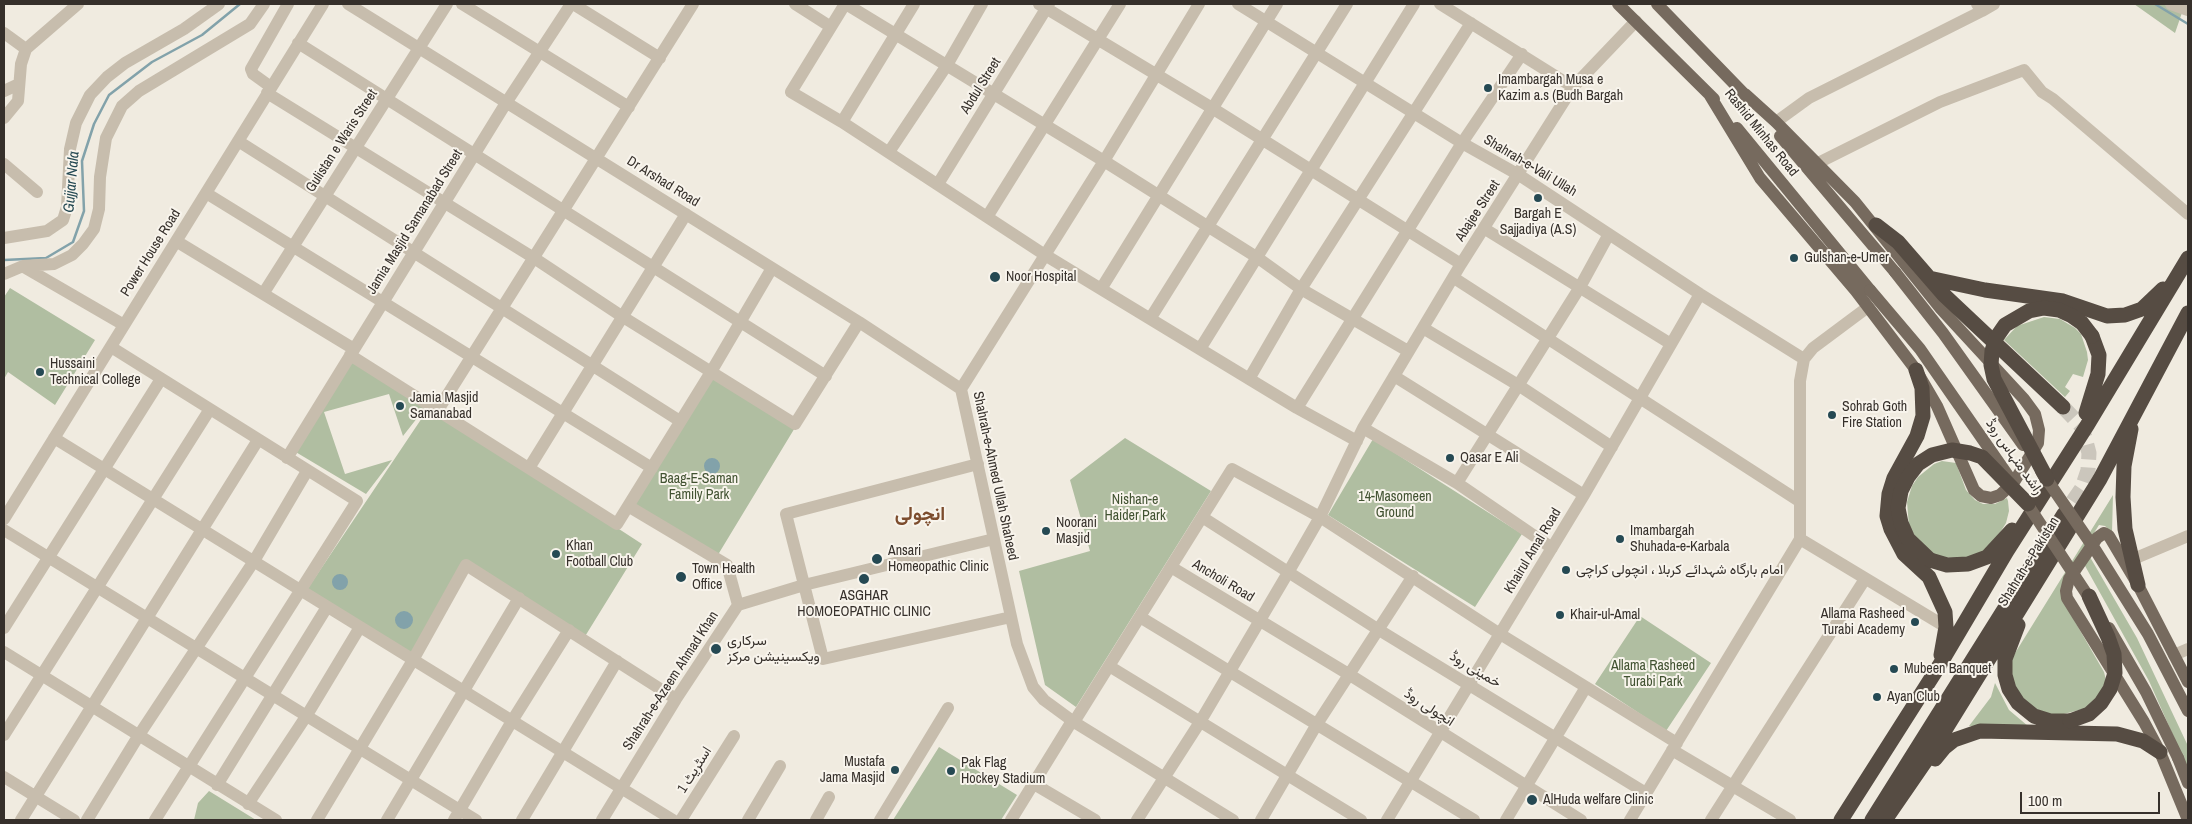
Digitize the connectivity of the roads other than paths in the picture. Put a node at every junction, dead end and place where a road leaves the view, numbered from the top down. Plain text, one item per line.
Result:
1 (78, 4) edge
2 (219, 4) edge
3 (264, 4) edge
4 (288, 4) edge
5 (323, 4) edge
6 (348, 4) edge
7 (447, 4) edge
8 (462, 4) edge
9 (572, 4) edge
10 (795, 4) edge
11 (846, 4) edge
12 (914, 4) edge
13 (982, 4) edge
14 (1120, 4) edge
15 (1199, 4) edge
16 (1238, 4) edge
17 (1276, 4) edge
18 (1347, 4) edge
19 (1414, 4) edge
20 (1440, 4) edge
21 (1618, 4) edge
22 (1657, 4) edge
23 (1994, 4) edge
24 (2171, 4) edge
25 (689, 5) edge
26 (1045, 5) edge
27 (1980, 7) edge
28 (2188, 10) edge
29 (1266, 20) junction
30 (1636, 21) junction
31 (1472, 23) junction
32 (831, 27) junction
33 (4, 33) edge
34 (896, 35) junction
35 (1098, 39) junction
36 (298, 43) junction
37 (420, 48) junction
38 (26, 50) junction
39 (540, 51) junction
40 (1315, 52) junction
41 (1522, 54) junction
42 (660, 58) junction
43 (947, 65) junction
44 (1156, 74) junction
45 (1366, 83) junction
46 (19, 84) junction
47 (1573, 87) junction
48 (269, 90) junction
49 (4, 91) edge
50 (994, 94) junction
51 (1709, 94) junction
52 (1745, 94) junction
53 (386, 99) junction
54 (506, 103) junction
55 (629, 107) junction
56 (1212, 108) junction
57 (1414, 113) junction
58 (4, 118) edge
59 (842, 122) junction
60 (1776, 122) junction
61 (1044, 126) junction
62 (1260, 139) junction
63 (238, 141) junction
64 (1462, 143) junction
65 (356, 148) junction
66 (889, 152) junction
67 (474, 156) junction
68 (597, 159) junction
69 (1104, 161) junction
70 (1818, 163) junction
71 (4, 166) edge
72 (1310, 170) junction
73 (1519, 175) junction
74 (938, 184) junction
75 (37, 192) dead end
76 (206, 193) junction
77 (324, 196) junction
78 (1159, 197) junction
79 (1358, 200) junction
80 (444, 203) junction
81 (564, 211) junction
82 (686, 214) junction
83 (2188, 214) edge
84 (987, 217) junction
85 (1876, 225) junction
86 (1207, 227) junction
87 (1485, 229) junction
88 (1407, 231) junction
89 (1609, 234) junction
90 (4, 238) edge
91 (176, 242) junction
92 (294, 247) junction
93 (413, 254) junction
94 (1044, 255) junction
95 (534, 258) junction
96 (1258, 258) junction
97 (2188, 258) edge
98 (1461, 264) junction
99 (23, 266) junction
100 (654, 267) junction
101 (772, 268) junction
102 (1895, 272) joint
103 (4, 274) edge
104 (1454, 278) junction
105 (1929, 278) junction
106 (1580, 287) junction
107 (1101, 289) junction
108 (1301, 289) junction
109 (1870, 290) joint
110 (263, 294) junction
111 (1700, 294) junction
112 (383, 302) junction
113 (1868, 307) junction
114 (503, 308) junction
115 (2188, 313) edge
116 (623, 317) junction
117 (1150, 319) junction
118 (741, 320) junction
119 (1352, 320) junction
120 (859, 322) junction
121 (124, 325) junction
122 (1423, 328) junction
123 (2188, 332) edge
124 (1548, 338) junction
125 (2171, 342) junction
126 (1671, 344) junction
127 (111, 347) junction
128 (1200, 349) junction
129 (1408, 351) junction
130 (352, 352) junction
131 (472, 356) junction
132 (1804, 358) junction
133 (592, 366) junction
134 (1916, 370) junction
135 (711, 372) junction
136 (826, 376) junction
137 (1394, 376) junction
138 (160, 378) junction
139 (1249, 379) junction
140 (1518, 385) junction
141 (960, 389) junction
142 (1640, 398) junction
143 (2139, 404) junction
144 (2063, 407) tunnel mouth
145 (1297, 408) junction
146 (210, 409) junction
147 (438, 410) junction
148 (563, 413) junction
149 (680, 421) junction
150 (1363, 428) junction
151 (1488, 434) junction
152 (54, 438) junction
153 (258, 440) junction
154 (1357, 442) junction
155 (1612, 447) junction
156 (2071, 452) junction
157 (287, 458) junction
158 (978, 464) junction
159 (529, 468) junction
160 (652, 468) junction
161 (104, 469) junction
162 (307, 471) junction
163 (2047, 479) junction
164 (1457, 483) junction
165 (1584, 495) junction
166 (154, 500) junction
167 (1799, 501) junction
168 (2035, 501) junction
169 (628, 506) junction
170 (2064, 514) tunnel mouth
171 (1202, 517) junction
172 (1320, 517) junction
173 (4, 519) edge
174 (4, 530) edge
175 (202, 530) junction
176 (2188, 536) edge
177 (994, 539) junction
178 (1800, 539) junction
179 (1552, 548) junction
180 (47, 557) junction
181 (2131, 560) junction
182 (254, 561) junction
183 (1171, 567) junction
184 (1290, 572) junction
185 (2041, 573) junction
186 (1413, 576) junction
187 (1865, 579) junction
188 (804, 585) junction
189 (2138, 585) junction
190 (97, 588) junction
191 (300, 590) junction
192 (2089, 596) junction
193 (518, 598) junction
194 (738, 605) junction
195 (327, 607) junction
196 (1011, 617) junction
197 (1140, 617) junction
198 (146, 618) junction
199 (1260, 620) junction
200 (360, 627) junction
201 (1946, 627) junction
202 (4, 628) edge
203 (569, 630) junction
204 (1378, 630) junction
205 (1500, 634) junction
206 (196, 648) junction
207 (2188, 650) edge
208 (4, 652) edge
209 (2174, 655) junction
210 (413, 660) junction
211 (617, 661) junction
212 (1109, 666) junction
213 (1938, 666) junction
214 (1229, 671) junction
215 (42, 675) junction
216 (1350, 675) junction
217 (245, 678) junction
218 (2188, 682) edge
219 (1470, 684) junction
220 (1586, 686) junction
221 (463, 691) junction
222 (272, 695) junction
223 (676, 699) junction
224 (90, 706) junction
225 (948, 708) dead end
226 (2188, 711) edge
227 (307, 715) junction
228 (512, 721) junction
229 (1073, 721) junction
230 (1200, 722) junction
231 (1317, 724) junction
232 (1440, 733) junction
233 (4, 735) edge
234 (139, 735) junction
235 (734, 736) dead end
236 (1555, 737) junction
237 (1674, 746) junction
238 (360, 748) junction
239 (562, 752) junction
240 (2160, 752) junction
241 (780, 766) dead end
242 (188, 767) junction
243 (1288, 775) junction
244 (4, 777) edge
245 (1163, 779) junction
246 (412, 780) junction
247 (1410, 781) junction
248 (2188, 783) edge
249 (1034, 784) junction
250 (217, 785) junction
251 (1732, 785) junction
252 (1527, 786) junction
253 (621, 789) junction
254 (1908, 789) junction
255 (1646, 794) junction
256 (36, 797) junction
257 (829, 797) dead end
258 (248, 804) junction
259 (457, 815) edge
260 (21, 820) edge
261 (74, 820) edge
262 (87, 820) edge
263 (155, 820) edge
264 (276, 820) edge
265 (317, 820) edge
266 (387, 820) edge
267 (476, 820) edge
268 (522, 820) edge
269 (602, 820) edge
270 (673, 820) edge
271 (681, 820) edge
272 (748, 820) edge
273 (816, 820) edge
274 (880, 820) edge
275 (1011, 820) edge
276 (1095, 820) edge
277 (1137, 820) edge
278 (1233, 820) edge
279 (1261, 820) edge
280 (1361, 820) edge
281 (1387, 820) edge
282 (1474, 820) edge
283 (1506, 820) edge
284 (1581, 820) edge
285 (1630, 820) edge
286 (1711, 820) edge
287 (1790, 820) edge
288 (1841, 820) edge
289 (1872, 820) edge
290 (1885, 820) edge
291 (2188, 820) edge

1 - 38 street
2 - 90 street
3 - 99 street
4 - 48 street
5 - 36 street, Power House Road
6 - 37 street, Dr Arshad Road
7 - 37 street, Gulistan e Waris Street
8 - 39 street
9 - 39 street, Jamia Masjid Samanabad Street
9 - 42 street
10 - 32 street
11 - 32 street
11 - 34 street
12 - 34 street
13 - 43 street
14 - 35 street
15 - 44 street, Shahrah-e-Ahmed Ullah Shaheed
16 - 29 street, Shahrah-e-Vali Ullah
17 - 29 street
18 - 40 street
19 - 45 street
20 - 31 street
21 - 30 main road, Rashid Minhas Road
22 - 52 main road, Rashid Minhas Road
23 - 27 street
24 - 28 street
25 - 42 street
26 - 35 street
26 - 50 street, Abdul Street
27 - 60 street
29 - 40 street, Shahrah-e-Vali Ullah
29 - 56 street
30 - 47 street, Abajee Street
30 - 51 main road, Rashid Minhas Road
31 - 41 street
31 - 57 street
32 - 59 street
33 - 38 street
34 - 43 street
34 - 59 street
35 - 44 street
35 - 61 street
36 - 48 street, Power House Road
36 - 53 street
37 - 53 street, Gulistan e Waris Street
37 - 54 street, Dr Arshad Road
38 - 46 street
39 - 54 street, Jamia Masjid Samanabad Street
39 - 55 street
40 - 45 street, Shahrah-e-Vali Ullah
40 - 62 street
41 - 47 street
41 - 64 street
42 - 55 street
43 - 50 street
43 - 66 street
44 - 56 street
44 - 69 street, Shahrah-e-Ahmed Ullah Shaheed
45 - 57 street, Shahrah-e-Vali Ullah
45 - 72 street
46 - 49 street
46 - 58 street
47 - 73 street, Abajee Street
48 - 63 street, Power House Road
48 - 65 street
50 - 61 street
50 - 74 street, Abdul Street
51 - 109 main road, Rashid Minhas Road
51 - 113 main road
52 - 60 main road
52 - 102 main road, Rashid Minhas Road
53 - 65 street, Gulistan e Waris Street
53 - 67 street
54 - 67 street, Jamia Masjid Samanabad Street
54 - 68 street, Dr Arshad Road
55 - 68 street
56 - 62 street
56 - 78 street
57 - 64 street, Shahrah-e-Vali Ullah
57 - 79 street
59 - 66 street
60 - 70 main road
61 - 69 street
61 - 84 street
62 - 72 street
62 - 86 street
63 - 76 street, Power House Road
63 - 77 street
64 - 73 street, Shahrah-e-Vali Ullah
64 - 88 street
65 - 77 street, Gulistan e Waris Street
65 - 80 street
66 - 74 street
67 - 80 street, Jamia Masjid Samanabad Street
67 - 81 street
68 - 81 street
68 - 82 street, Dr Arshad Road
69 - 78 street
69 - 94 street, Shahrah-e-Ahmed Ullah Shaheed
70 - 83 street
70 - 85 main road
71 - 75 street
72 - 79 street
72 - 96 street
73 - 87 street, Abajee Street
73 - 89 street, Shahrah-e-Vali Ullah
74 - 84 street
76 - 91 street, Power House Road
76 - 92 street
77 - 92 street, Gulistan e Waris Street
77 - 93 street
78 - 86 street
78 - 107 street
79 - 88 street
79 - 108 street
80 - 93 street, Jamia Masjid Samanabad Street
80 - 95 street
81 - 95 street
81 - 100 street
82 - 100 street
82 - 101 street, Dr Arshad Road
84 - 94 street
85 - 105 highway
85 - 134 main road
86 - 96 street
86 - 117 street
87 - 98 street, Abajee Street
87 - 106 street
88 - 98 street
88 - 119 street
89 - 106 street
89 - 111 street, Shahrah-e-Vali Ullah
91 - 110 street
91 - 121 street, Power House Road
92 - 110 street, Gulistan e Waris Street
92 - 112 street
93 - 112 street, Jamia Masjid Samanabad Street
93 - 114 street
94 - 107 street
94 - 141 street, Shahrah-e-Ahmed Ullah Shaheed
95 - 114 street
95 - 116 street
96 - 108 street
96 - 128 street
97 - 105 highway
97 - 156 highway, Shahrah-e-Pakistan
98 - 104 street, Abajee Street
99 - 103 street
99 - 121 street
100 - 116 street
100 - 118 street
101 - 118 street
101 - 120 street, Dr Arshad Road
102 - 163 main road, راشد منہاس روڈ, bridge
104 - 122 street, Abajee Street
104 - 124 street
105 - 144 highway
106 - 124 street
106 - 126 street
107 - 117 street
108 - 119 street
108 - 139 street
109 - 168 main road, راشد منہاس روڈ, bridge
110 - 130 street
111 - 126 street, Khairul Amal Road
111 - 132 street, Shahrah-e-Vali Ullah
112 - 130 street, Jamia Masjid Samanabad Street
112 - 131 street
113 - 132 street
113 - 134 main road
114 - 131 street
114 - 133 street
115 - 125 highway, Shahrah-e-Pakistan
116 - 133 street
116 - 135 street
117 - 128 street
118 - 135 street
118 - 136 street
119 - 129 street
119 - 145 street
120 - 136 street
120 - 141 street, Dr Arshad Road
121 - 127 street, Power House Road
122 - 129 street, Abajee Street
122 - 140 street
123 - 125 highway
124 - 140 street
124 - 142 street
125 - 143 highway, Shahrah-e-Pakistan
126 - 142 street, Khairul Amal Road
127 - 138 street
127 - 152 street, Power House Road
128 - 139 street
129 - 137 street, Abajee Street
130 - 147 street
130 - 157 street, Jamia Masjid Samanabad Street
131 - 147 street
131 - 148 street
132 - 167 street
133 - 148 street
133 - 149 street
134 - 201 highway
135 - 136 street
135 - 149 street
137 - 150 street, Abajee Street
137 - 151 street
138 - 146 street
138 - 161 street
139 - 145 street
140 - 151 street
140 - 155 street
141 - 158 street, Shahrah-e-Ahmed Ullah Shaheed
142 - 155 street, Khairul Amal Road
142 - 167 street
143 - 181 highway
143 - 185 highway, Shahrah-e-Pakistan
145 - 154 street
146 - 153 street
146 - 166 street
147 - 159 street
148 - 159 street
148 - 160 street
149 - 160 street
150 - 154 street, Abajee Street
150 - 164 street
151 - 164 street
151 - 165 street
152 - 161 street
152 - 173 street, Power House Road
153 - 157 street
153 - 175 street
154 - 172 street, Abajee Street
155 - 165 street, Khairul Amal Road
156 - 163 highway, bridge
156 - 168 highway, Shahrah-e-Pakistan
157 - 162 street
158 - 177 street, Shahrah-e-Ahmed Ullah Shaheed
158 - 188 street
159 - 169 street
160 - 169 street
161 - 166 street
161 - 180 street
162 - 182 street
162 - 191 street
163 - 226 main road, راشد منہاس روڈ, bridge
164 - 179 street
165 - 179 street, Khairul Amal Road
166 - 175 street
166 - 190 street
167 - 178 street
168 - 168 highway, bridge
168 - 192 main road, راشد منہاس روڈ, bridge
168 - 213 highway, Shahrah-e-Pakistan
169 - 194 street
170 - 289 highway
171 - 172 street
171 - 183 street
171 - 184 street, خمینی روڈ
172 - 184 street, Abajee Street
172 - 186 street
174 - 180 street
175 - 182 street
175 - 198 street
176 - 181 street
177 - 188 street, Shahrah-e-Azeem Ahmad Khan
177 - 196 street, Shahrah-e-Ahmed Ullah Shaheed
178 - 187 street
178 - 237 street
179 - 205 street, Khairul Amal Road
180 - 190 street
180 - 202 street
181 - 189 highway
182 - 191 street
182 - 206 street
183 - 197 street
183 - 199 street, Ancholi Road
184 - 199 street, Abajee Street
184 - 204 street, خمینی روڈ
185 - 192 highway, bridge
185 - 254 highway, Shahrah-e-Pakistan
186 - 204 street
186 - 205 street
187 - 201 street
187 - 251 street
188 - 194 street, Shahrah-e-Azeem Ahmad Khan
188 - 196 street
189 - 209 main road
189 - 240 main road
190 - 198 street
190 - 215 street
191 - 195 street
191 - 217 street
192 - 248 main road, راشد منہاس روڈ, bridge
193 - 203 street
193 - 210 street
193 - 221 street
194 - 223 street, Shahrah-e-Azeem Ahmad Khan
195 - 200 street
195 - 222 street
196 - 229 street, Shahrah-e-Ahmed Ullah Shaheed
197 - 212 street
197 - 214 street
198 - 206 street
198 - 224 street
199 - 214 street, Abajee Street
199 - 216 street, انچولی روڈ
200 - 210 street
200 - 227 street
201 - 213 highway
203 - 211 street
203 - 228 street
204 - 216 street
204 - 219 street, خمینی روڈ
205 - 219 street, Khairul Amal Road
205 - 220 street
206 - 217 street
206 - 234 street
207 - 209 street
208 - 215 street
209 - 218 main road
210 - 221 street
210 - 238 street
211 - 223 street
211 - 239 street
212 - 229 street
212 - 230 street
213 - 288 highway, Shahrah-e-Pakistan
214 - 230 street, Abajee Street
214 - 231 street
215 - 224 street
215 - 233 street
216 - 231 street
216 - 232 street, انچولی روڈ
217 - 222 street
217 - 242 street
219 - 232 street, Khairul Amal Road
219 - 236 street, خمینی روڈ
220 - 236 street
220 - 237 street
221 - 228 street
221 - 246 street
222 - 227 street
222 - 250 street
223 - 253 street, Shahrah-e-Azeem Ahmad Khan
224 - 234 street
224 - 256 street
225 - 274 street
227 - 238 street
227 - 258 street
228 - 239 street
228 - 259 street
229 - 245 street, Shahrah-e-Ahmed Ullah Shaheed
229 - 249 street
230 - 243 street
230 - 245 street, Abajee Street
231 - 243 street
231 - 247 street
232 - 247 street, Khairul Amal Road
232 - 252 street, انچولی روڈ
234 - 242 street
234 - 262 street
235 - 271 street, اسٹریٹ 1
236 - 252 street
236 - 255 street, خمینی روڈ
237 - 251 street
237 - 255 street
238 - 246 street
238 - 265 street
239 - 253 street
239 - 268 street
240 - 254 highway
240 - 291 main road
241 - 272 street
242 - 250 street
242 - 263 street
243 - 279 street
243 - 280 street
244 - 256 street
245 - 277 street, Abajee Street
245 - 278 street, Shahrah-e-Ahmed Ullah Shaheed
246 - 259 street
246 - 266 street
247 - 281 street, Khairul Amal Road
247 - 282 street
249 - 275 street
249 - 276 street
250 - 258 street
251 - 286 street
251 - 287 street
252 - 283 street
252 - 284 street, انچولی روڈ
253 - 269 street, Shahrah-e-Azeem Ahmad Khan
253 - 270 street
254 - 290 highway, Shahrah-e-Pakistan
255 - 285 street
256 - 260 street
256 - 261 street
257 - 273 street
258 - 264 street
259 - 267 street

